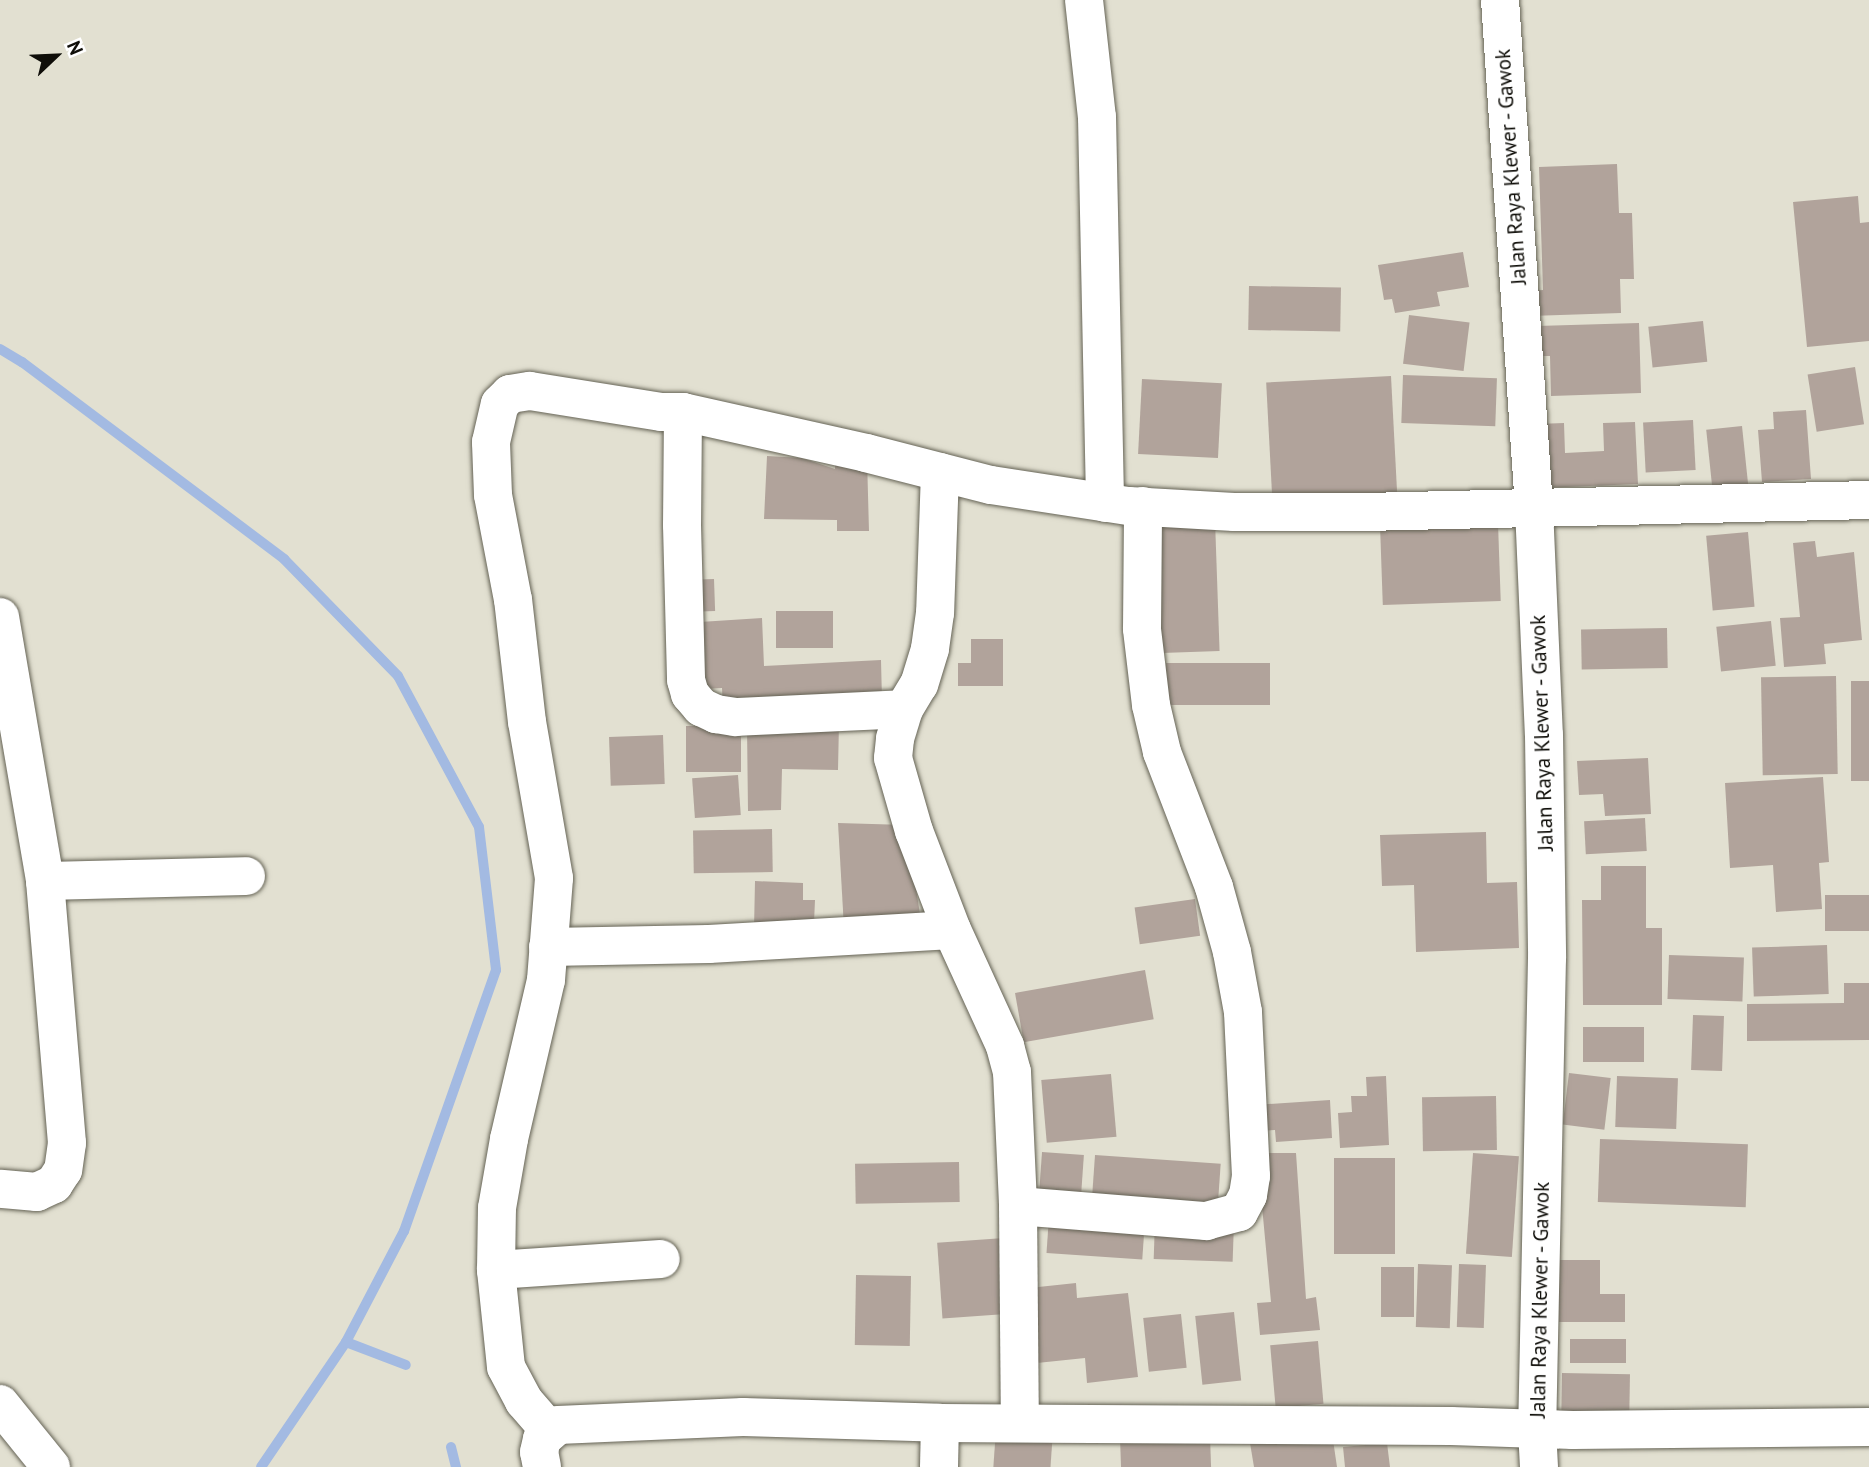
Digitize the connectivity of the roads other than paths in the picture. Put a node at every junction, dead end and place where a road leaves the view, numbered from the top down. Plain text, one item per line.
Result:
1 (1084, 0) edge
2 (1500, 0) edge
3 (683, 412) junction
4 (940, 472) junction
5 (1869, 500) edge
6 (1105, 503) junction
7 (1143, 506) junction
8 (1534, 508) junction
9 (0, 617) edge
10 (904, 709) junction
11 (246, 876) dead end
12 (45, 880) junction
13 (952, 930) junction
14 (548, 947) junction
15 (0, 1189) edge
16 (1018, 1206) junction
17 (661, 1259) dead end
18 (496, 1270) junction
19 (0, 1404) edge
20 (1020, 1422) junction
21 (940, 1423) junction
22 (1869, 1427) edge
23 (1537, 1429) junction
24 (550, 1431) junction
25 (51, 1467) edge
26 (542, 1467) edge
27 (939, 1467) edge
28 (1539, 1467) edge

1 - 6 street
2 - 8 street, Jalan Raya Klewer - Gawok
3 - 4 street
3 - 10 street
3 - 14 street
4 - 6 street
4 - 10 street
5 - 8 street
6 - 7 street
7 - 8 street
7 - 16 street
8 - 23 street, Jalan Raya Klewer - Gawok
9 - 12 street
10 - 13 street
11 - 12 street
12 - 15 street
13 - 14 street
13 - 16 street
14 - 18 street
16 - 20 street
17 - 18 street
18 - 24 street
19 - 25 street
20 - 21 street
20 - 23 street
21 - 24 street
21 - 27 street
22 - 23 street
23 - 28 street, Jalan Raya Klewer - Gawok
24 - 26 street

